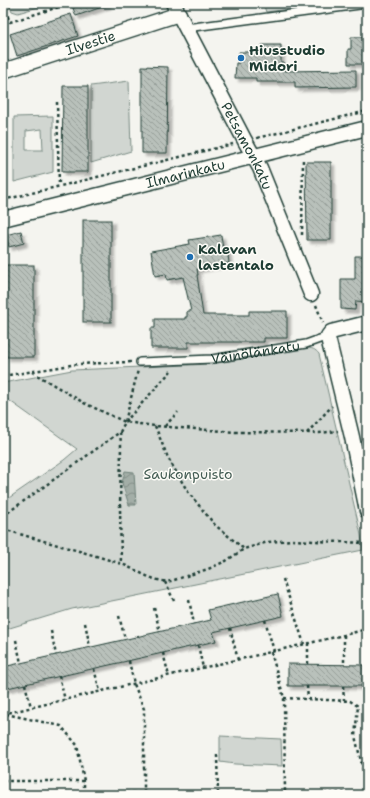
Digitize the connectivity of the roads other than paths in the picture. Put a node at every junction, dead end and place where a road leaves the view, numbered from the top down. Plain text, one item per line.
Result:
1 (367, 4) edge
2 (176, 9) edge
3 (186, 28) junction
4 (3, 71) edge
5 (367, 128) edge
6 (253, 156) junction
7 (3, 219) edge
8 (311, 294) road end
9 (367, 323) edge
10 (328, 336) junction
11 (140, 362) road end
12 (367, 510) edge

1 - 3 lane
2 - 3 street, Petsamonkatu
2 - 4 street, Ilvestie
3 - 6 street, Petsamonkatu
5 - 6 street, Ilmarinkatu
6 - 7 street, Ilmarinkatu
6 - 8 street, Petsamonkatu
9 - 10 street, Väinölänkatu
10 - 11 lane, Väinölänkatu
10 - 12 street

